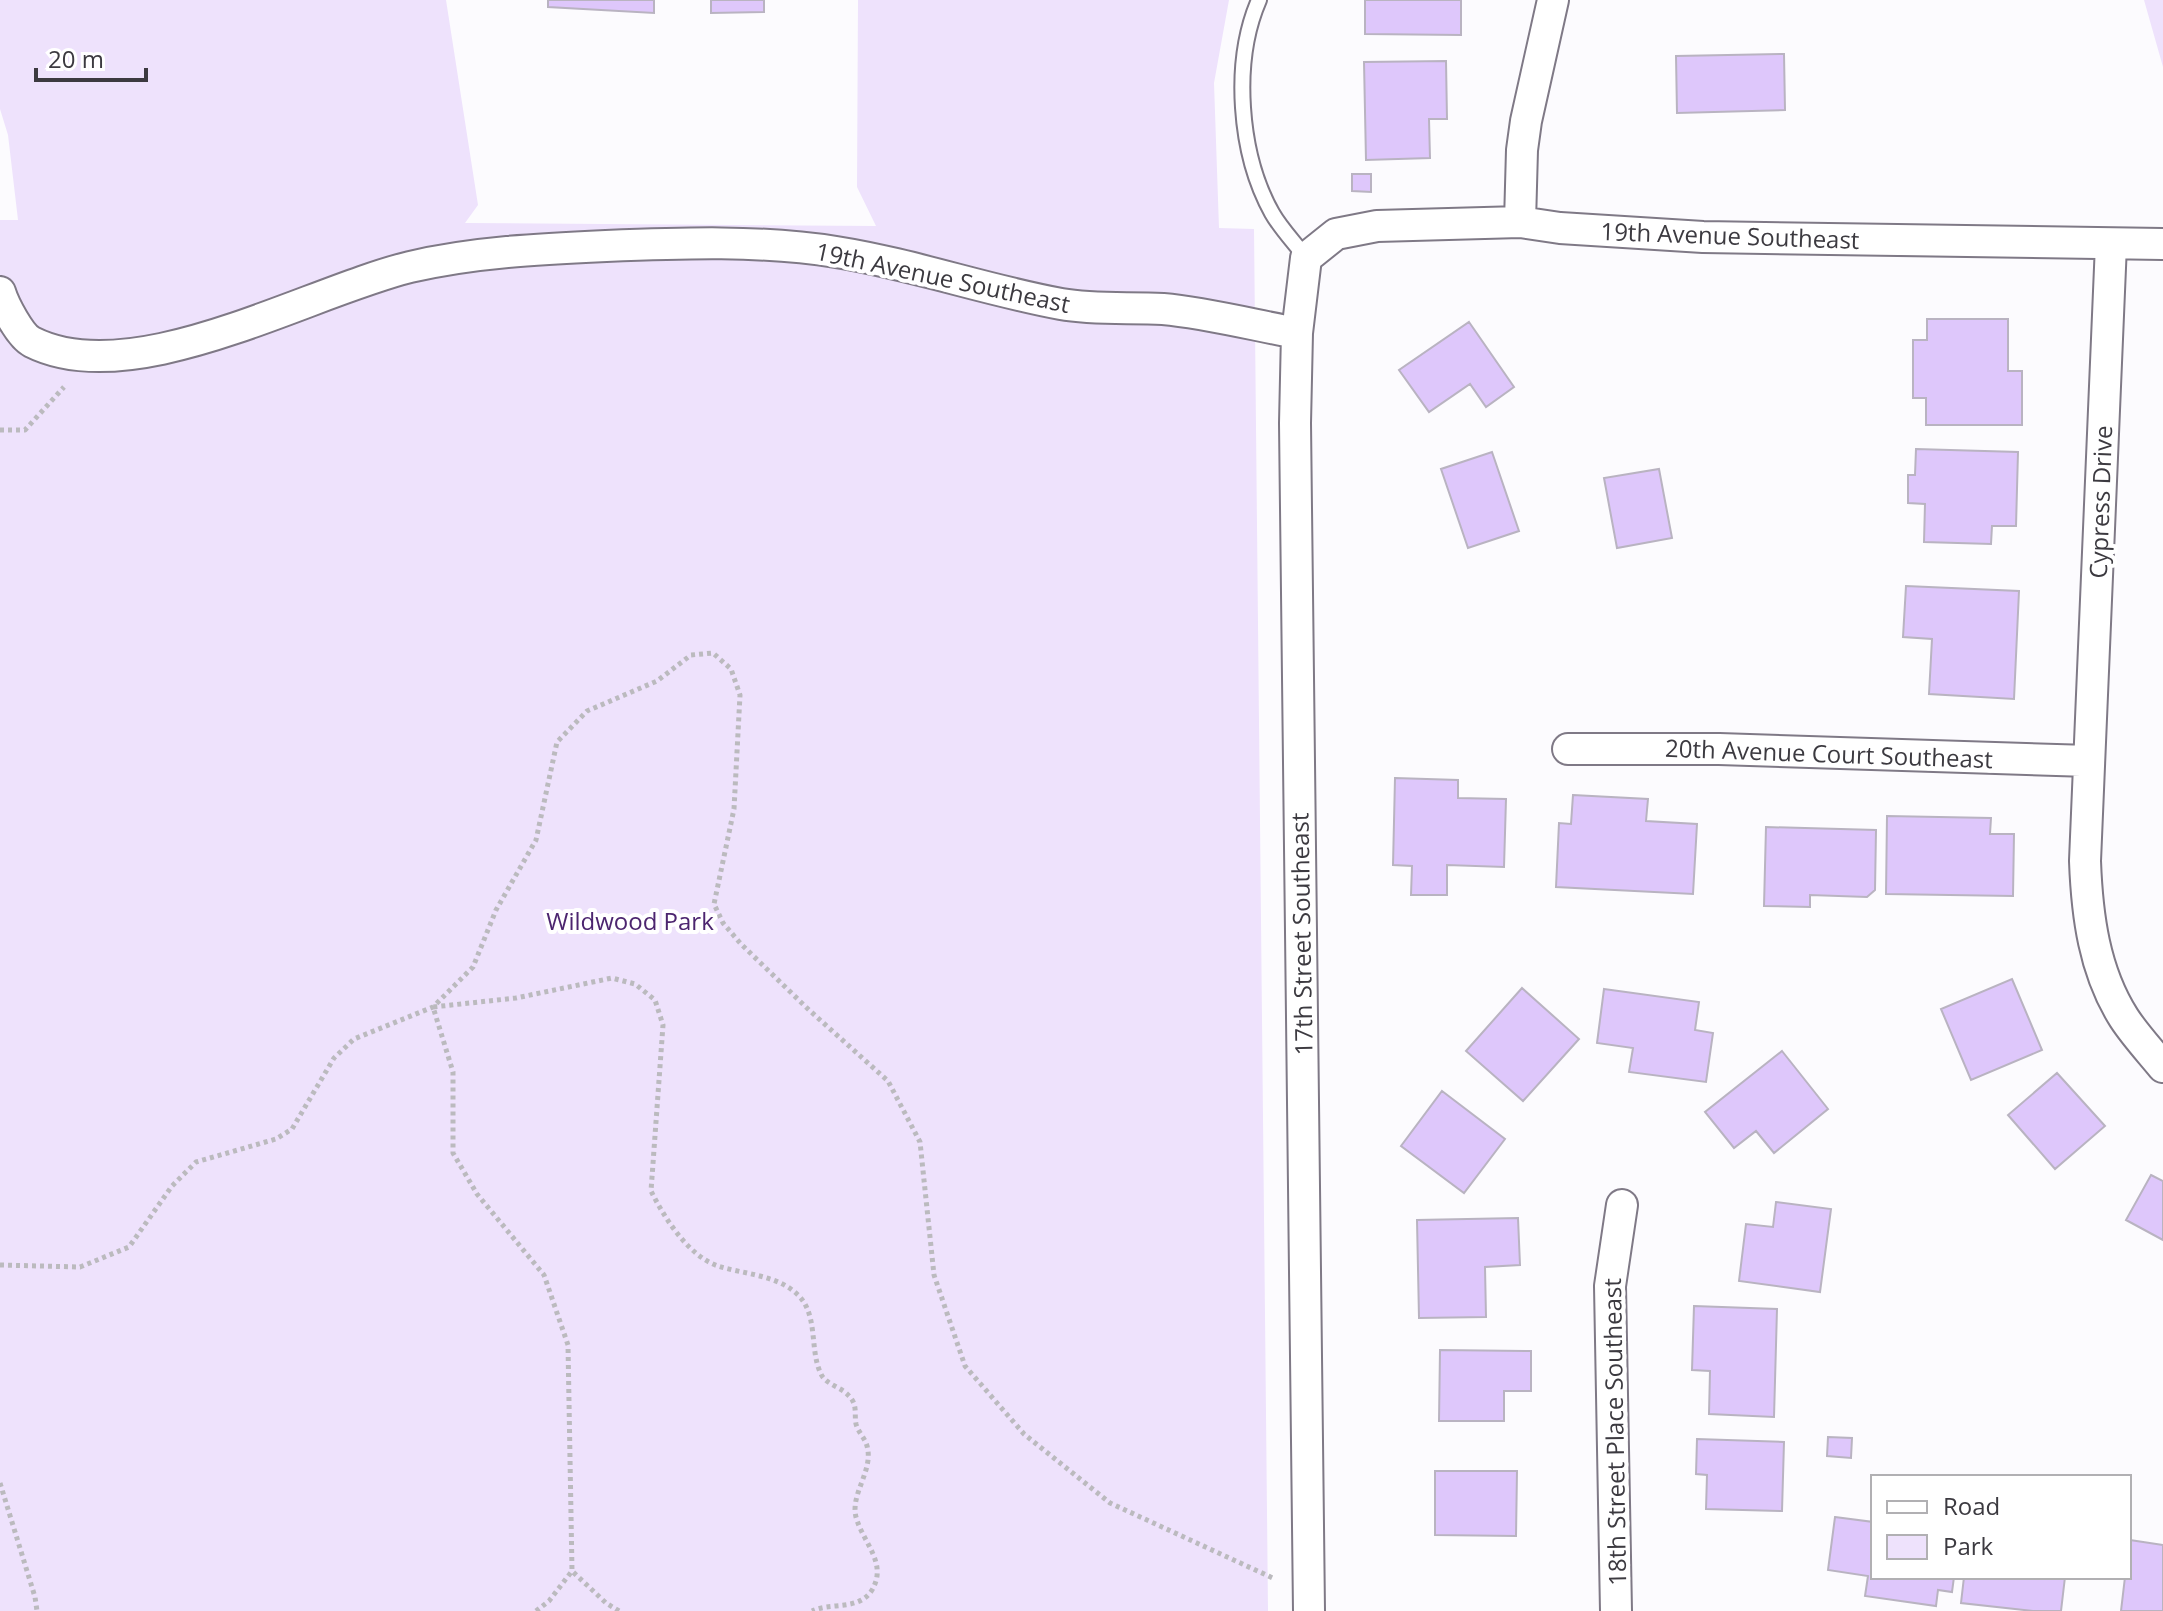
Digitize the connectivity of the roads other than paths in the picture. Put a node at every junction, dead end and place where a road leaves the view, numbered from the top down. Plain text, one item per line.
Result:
1 (1259, 0) edge
2 (1553, 0) edge
3 (1520, 222) junction
4 (2111, 244) junction
5 (2163, 244) edge
6 (1306, 258) junction
7 (0, 292) edge
8 (1297, 333) junction
9 (1568, 749) dead end
10 (2089, 761) junction
11 (2163, 1067) edge
12 (1622, 1205) dead end
13 (1309, 1602) edge
14 (1616, 1611) edge

1 - 6 lane
2 - 3 street
3 - 4 street, 19th Avenue Southeast
3 - 6 street, 19th Avenue Southeast
4 - 5 street, 19th Avenue Southeast
4 - 10 street, Cypress Drive
6 - 8 street, 17th Street Southeast
7 - 8 street, 19th Avenue Southeast
8 - 13 street, 17th Street Southeast
9 - 10 street, 20th Avenue Court Southeast
10 - 11 street, Cypress Drive
12 - 14 street, 18th Street Place Southeast

